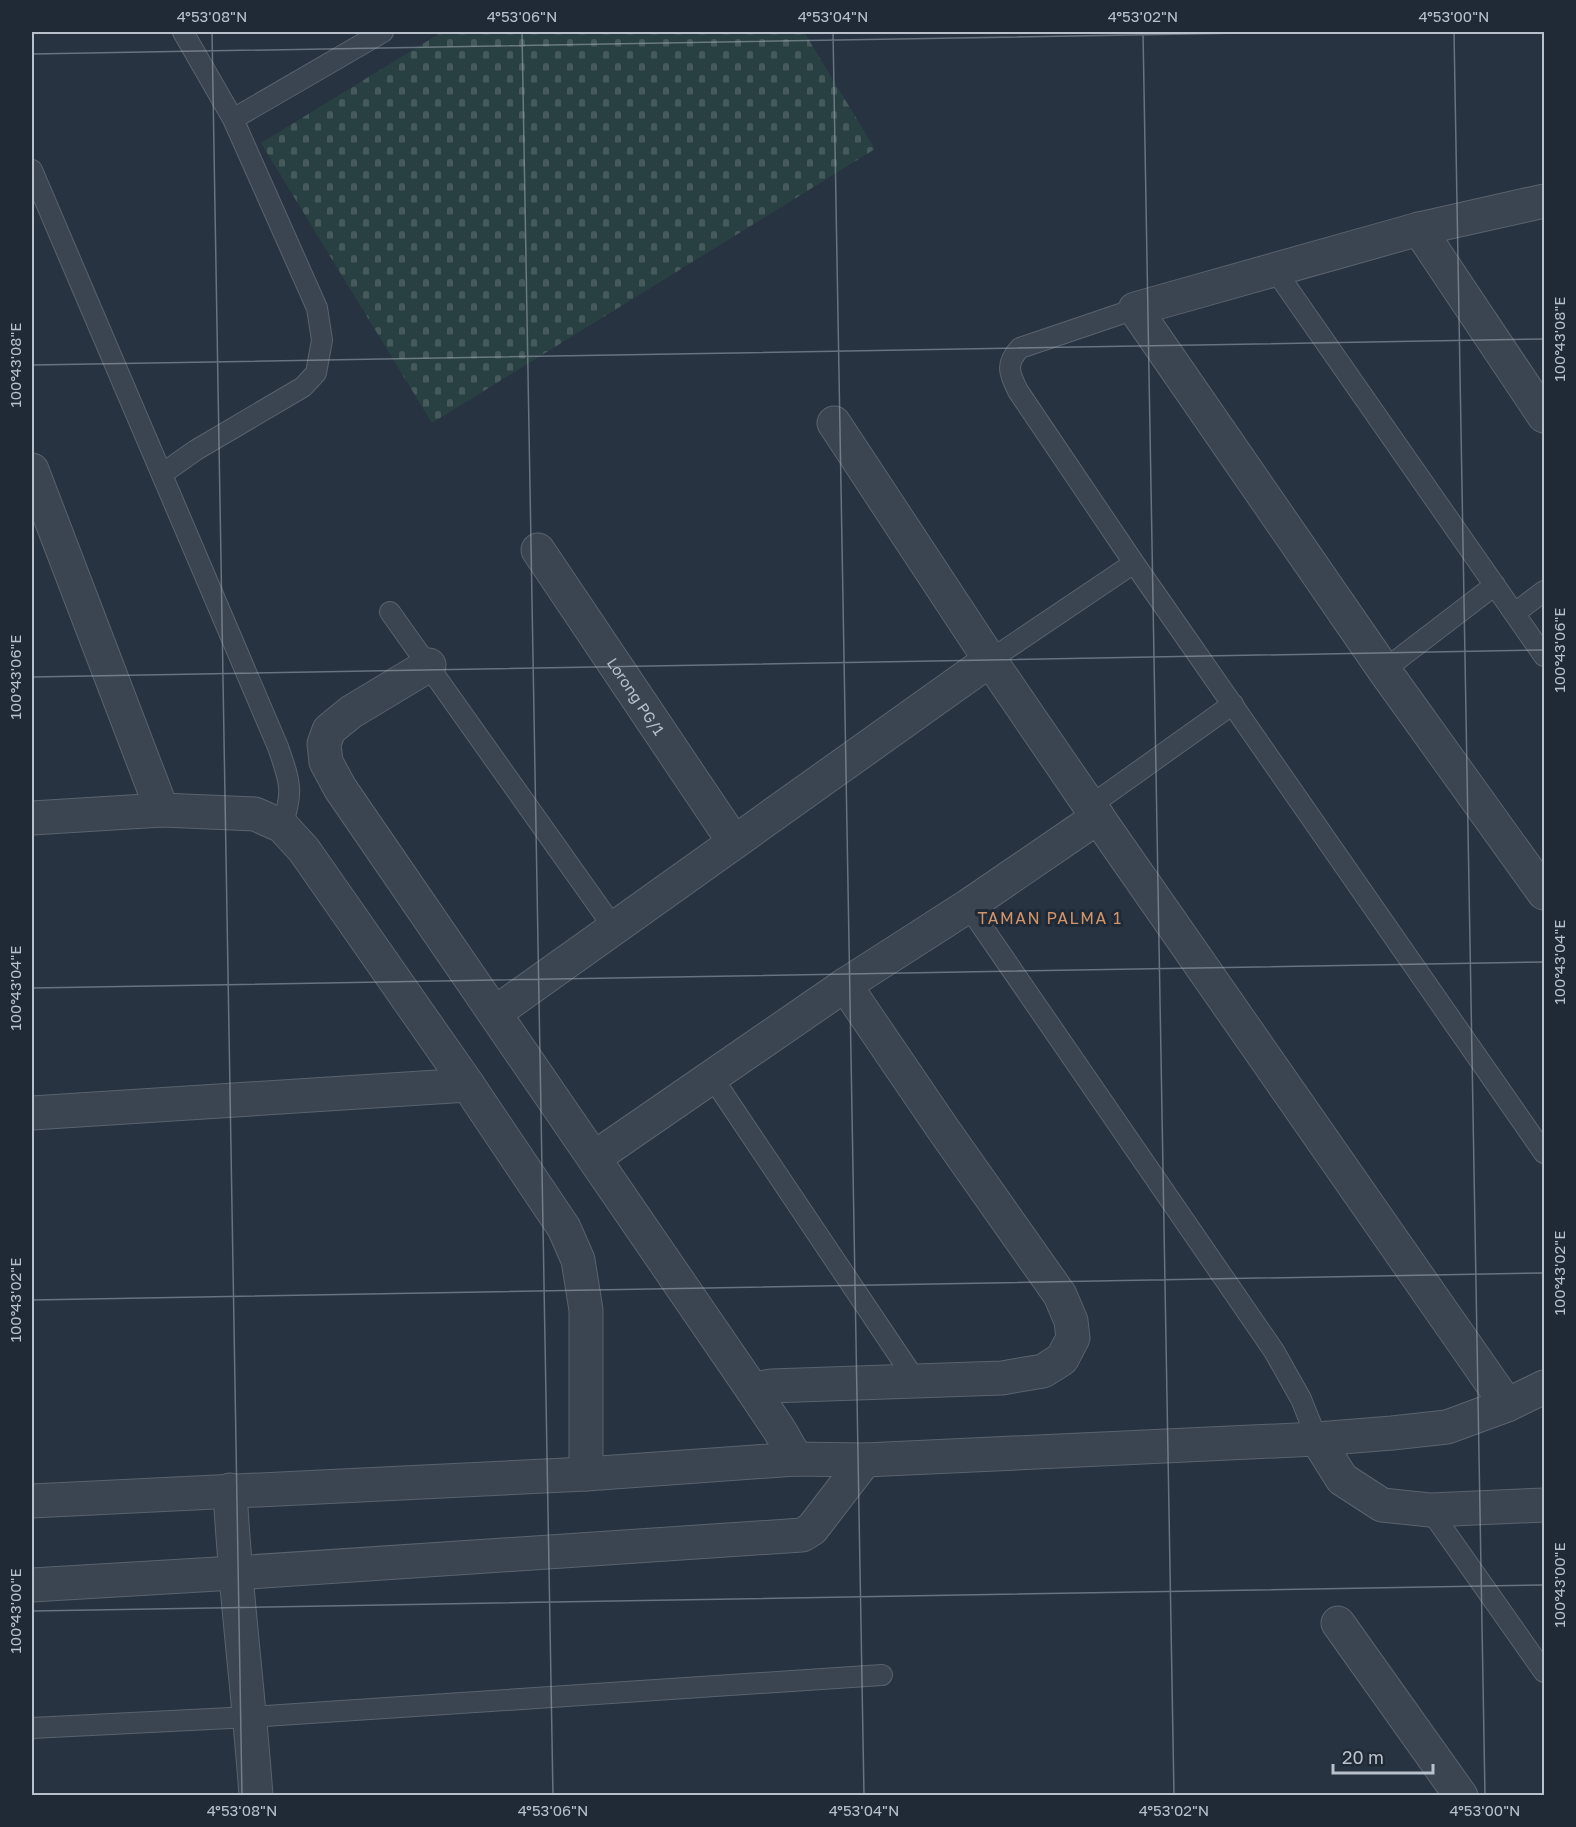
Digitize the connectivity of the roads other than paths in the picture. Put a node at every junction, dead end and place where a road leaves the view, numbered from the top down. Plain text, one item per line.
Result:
1 (183, 32) edge
2 (382, 32) edge
3 (233, 119) junction
4 (32, 170) edge
5 (1545, 201) edge
6 (1419, 229) junction
7 (1275, 270) junction
8 (1135, 309) junction
9 (1545, 416) edge
10 (834, 423) dead end
11 (32, 470) edge
12 (162, 474) junction
13 (538, 550) dead end
14 (1134, 563) junction
15 (1495, 585) junction
16 (1545, 591) edge
17 (390, 612) dead end
18 (1515, 613) junction
19 (1545, 656) edge
20 (990, 660) junction
21 (429, 665) junction
22 (1384, 670) junction
23 (1233, 704) junction
24 (162, 810) junction
25 (1094, 812) junction
26 (32, 818) edge
27 (282, 826) junction
28 (734, 842) junction
29 (1545, 893) edge
30 (968, 906) junction
31 (614, 927) junction
32 (845, 985) junction
33 (495, 1013) junction
34 (711, 1077) junction
35 (468, 1085) junction
36 (32, 1113) edge
37 (1545, 1153) edge
38 (594, 1158) junction
39 (916, 1382) junction
40 (1545, 1387) edge
41 (752, 1389) junction
42 (1507, 1405) junction
43 (1317, 1439) junction
44 (796, 1459) junction
45 (865, 1460) junction
46 (586, 1474) junction
47 (230, 1491) junction
48 (32, 1501) edge
49 (1545, 1505) edge
50 (1430, 1510) junction
51 (234, 1573) junction
52 (32, 1585) edge
53 (1338, 1623) dead end
54 (1545, 1672) edge
55 (882, 1675) dead end
56 (250, 1717) junction
57 (32, 1728) edge
58 (256, 1796) edge
59 (1461, 1796) edge

1 - 3 lane
2 - 3 lane
3 - 12 lane
4 - 12 lane
5 - 6 street
6 - 7 street
6 - 9 street
7 - 8 street
7 - 15 lane
8 - 14 lane
8 - 22 street
10 - 20 street
11 - 24 street
12 - 27 lane
13 - 28 street, Lorong PG/1
14 - 20 lane
14 - 23 lane
15 - 18 lane
15 - 22 lane
16 - 18 lane
17 - 21 lane
18 - 19 lane
20 - 25 street
20 - 28 street
21 - 31 lane
21 - 33 street
22 - 29 street
23 - 25 lane
23 - 37 lane
24 - 26 street
24 - 27 street
25 - 30 street
25 - 42 street
27 - 35 street
28 - 31 street
30 - 32 street
30 - 43 lane
31 - 33 street
32 - 34 street
32 - 39 street
33 - 38 street
34 - 38 street
34 - 39 lane
35 - 36 street
35 - 46 street
38 - 41 street
39 - 41 street
40 - 42 street
41 - 44 street
42 - 43 street
43 - 45 street
43 - 50 street
44 - 45 street
44 - 46 street
45 - 51 street
46 - 47 street
47 - 48 street
47 - 51 street
49 - 50 street
50 - 54 lane
51 - 52 street
51 - 56 street
53 - 59 street
55 - 56 lane
56 - 57 lane
56 - 58 street

